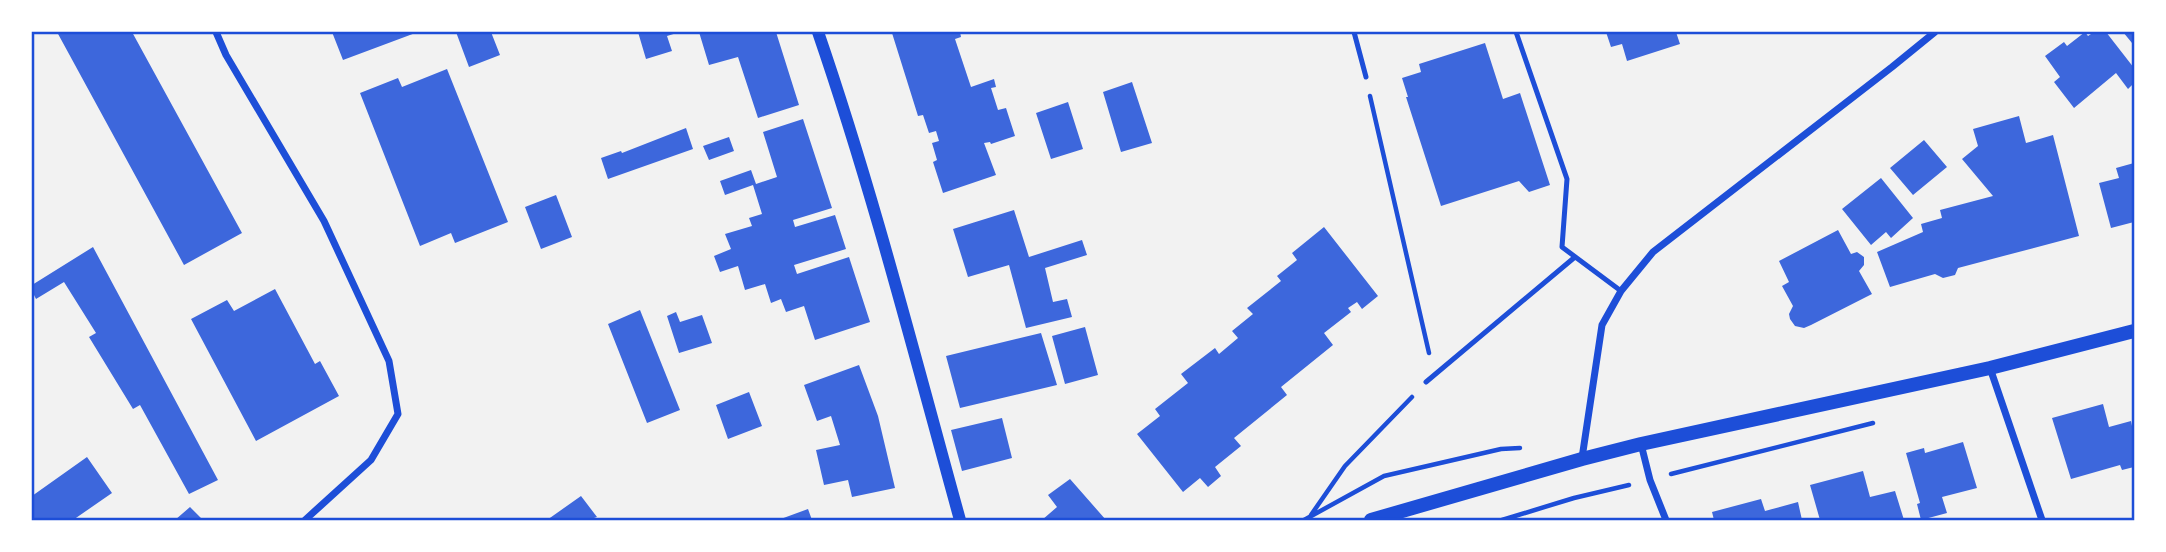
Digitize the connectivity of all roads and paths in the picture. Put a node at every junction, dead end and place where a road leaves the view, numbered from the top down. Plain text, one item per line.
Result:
1 (216, 32) edge
2 (817, 32) edge
3 (1354, 32) edge
4 (1516, 32) edge
5 (1930, 33) edge
6 (1366, 77) joint
7 (1576, 257) junction
8 (1621, 291) junction
9 (2134, 331) edge
10 (1990, 368) junction
11 (1440, 372) junction
12 (1426, 382) joint
13 (1641, 444) junction
14 (1524, 448) dead end
15 (1582, 459) junction
16 (1650, 480) junction
17 (1310, 516) junction
18 (305, 520) edge
19 (960, 520) edge
20 (1304, 520) edge
21 (1371, 520) edge
22 (1502, 520) edge
23 (1666, 520) edge
24 (2042, 520) edge

1 - 18 street
2 - 19 street
3 - 6 lane
4 - 7 lane
5 - 8 street
6 - 11 path
7 - 8 lane
7 - 11 lane
8 - 15 street
9 - 10 main road
10 - 13 main road
10 - 24 street
11 - 12 lane
12 - 17 path
13 - 15 main road
13 - 16 street
14 - 17 path
15 - 21 main road
16 - 22 path
16 - 23 street
17 - 20 path

